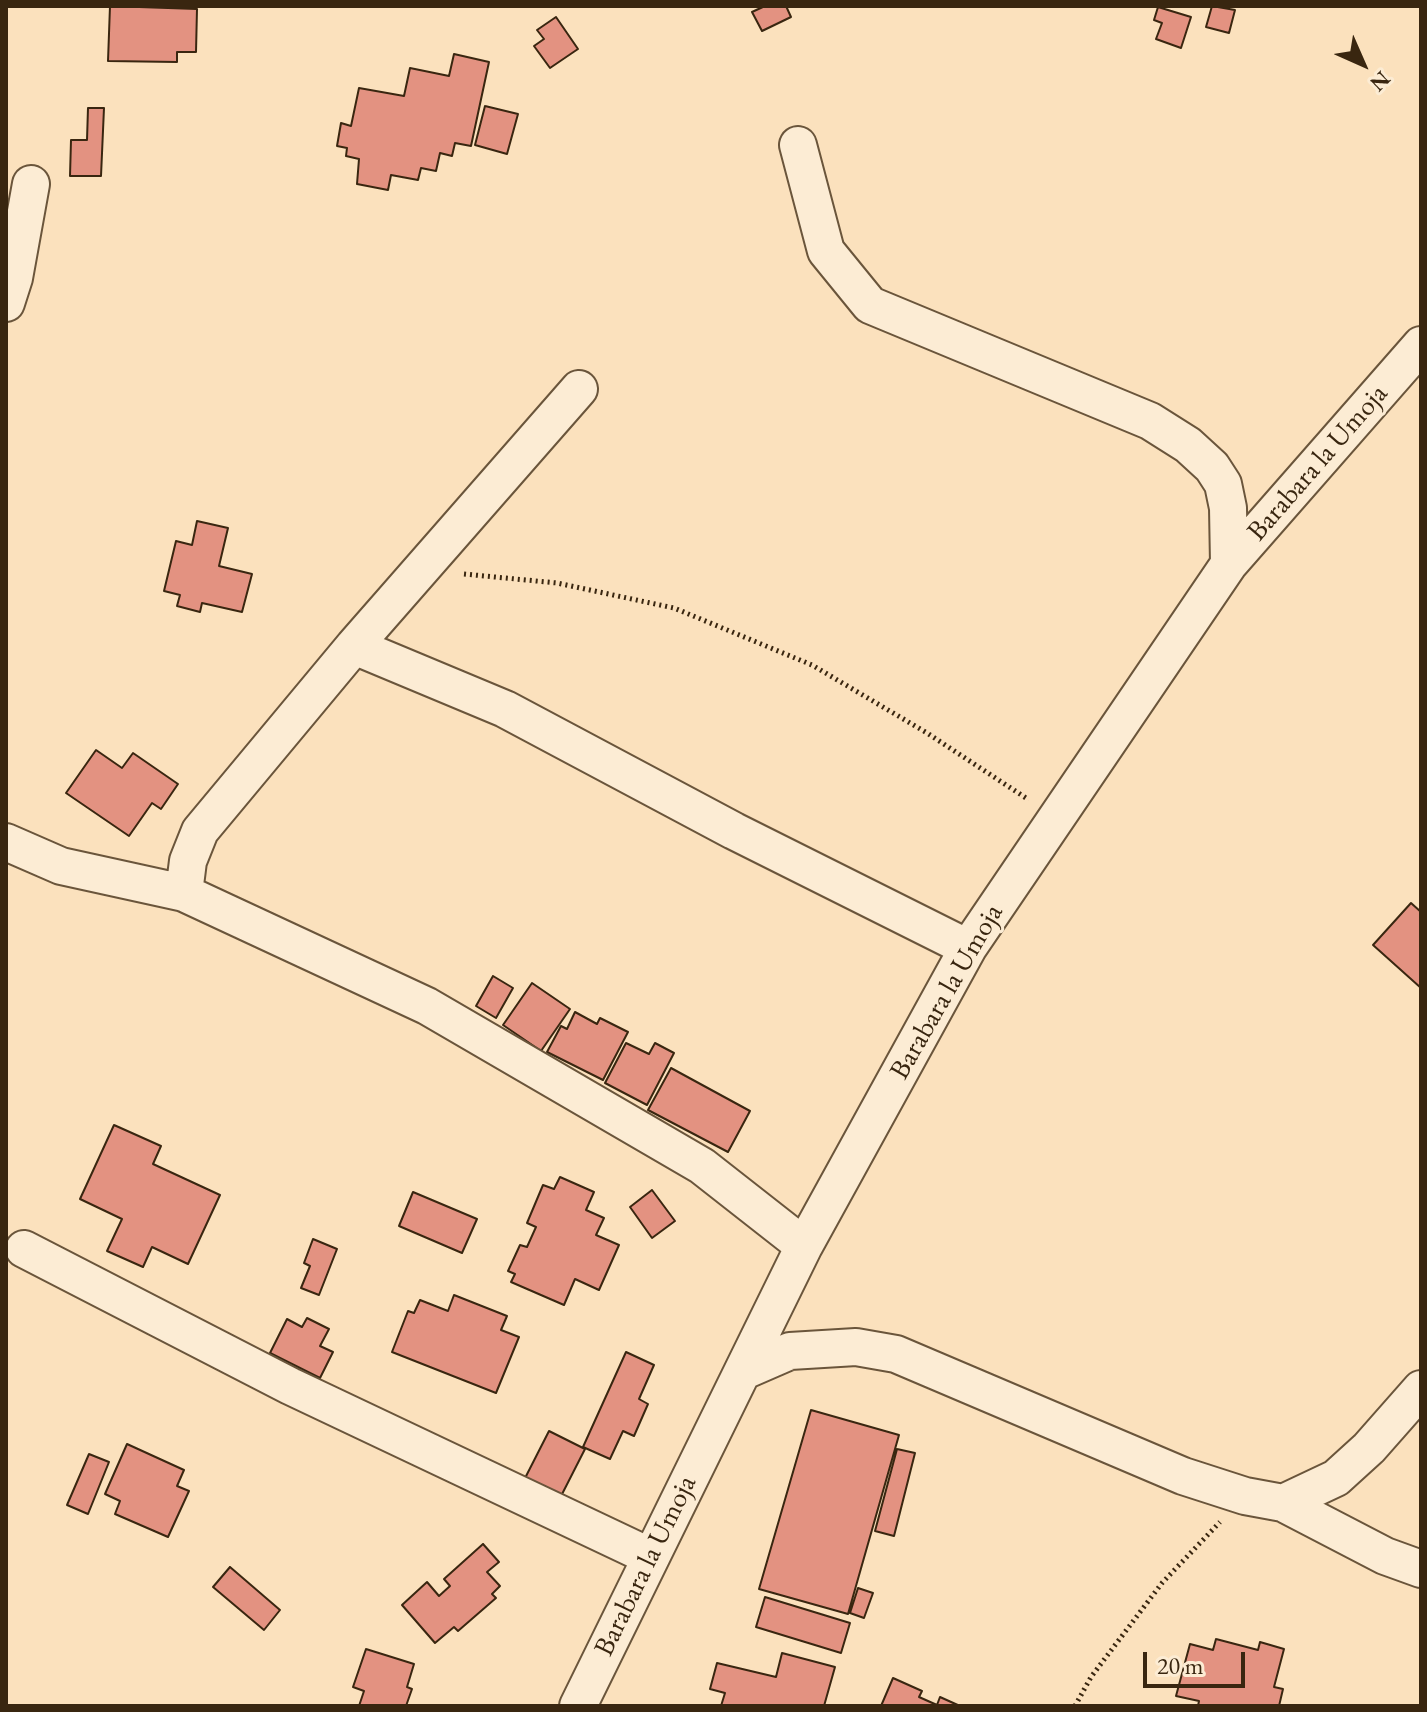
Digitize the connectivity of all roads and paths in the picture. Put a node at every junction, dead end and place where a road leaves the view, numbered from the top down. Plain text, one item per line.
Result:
1 (798, 145) dead end
2 (31, 184) dead end
3 (6, 303) edge
4 (1421, 345) edge
5 (579, 389) dead end
6 (1229, 564) junction
7 (423, 570) junction
8 (354, 646) junction
9 (1057, 819) junction
10 (6, 842) edge
11 (184, 893) junction
12 (968, 948) junction
13 (804, 1246) junction
14 (24, 1249) dead end
15 (744, 1371) junction
16 (1421, 1389) edge
17 (1245, 1496) junction
18 (1283, 1503) junction
19 (649, 1556) junction
20 (1421, 1569) edge
21 (578, 1706) edge
22 (1075, 1706) edge

1 - 6 street
2 - 3 street
4 - 6 street, Barabara la Umoja
5 - 7 street
6 - 9 street, Barabara la Umoja
7 - 8 street
7 - 9 path
8 - 11 street
8 - 12 street
9 - 12 street, Barabara la Umoja
10 - 11 street
11 - 13 street
12 - 13 street, Barabara la Umoja
13 - 15 street, Barabara la Umoja
14 - 19 street
15 - 17 street
15 - 19 street, Barabara la Umoja
16 - 18 street
17 - 18 street
17 - 22 path
18 - 20 street
19 - 21 street, Barabara la Umoja

